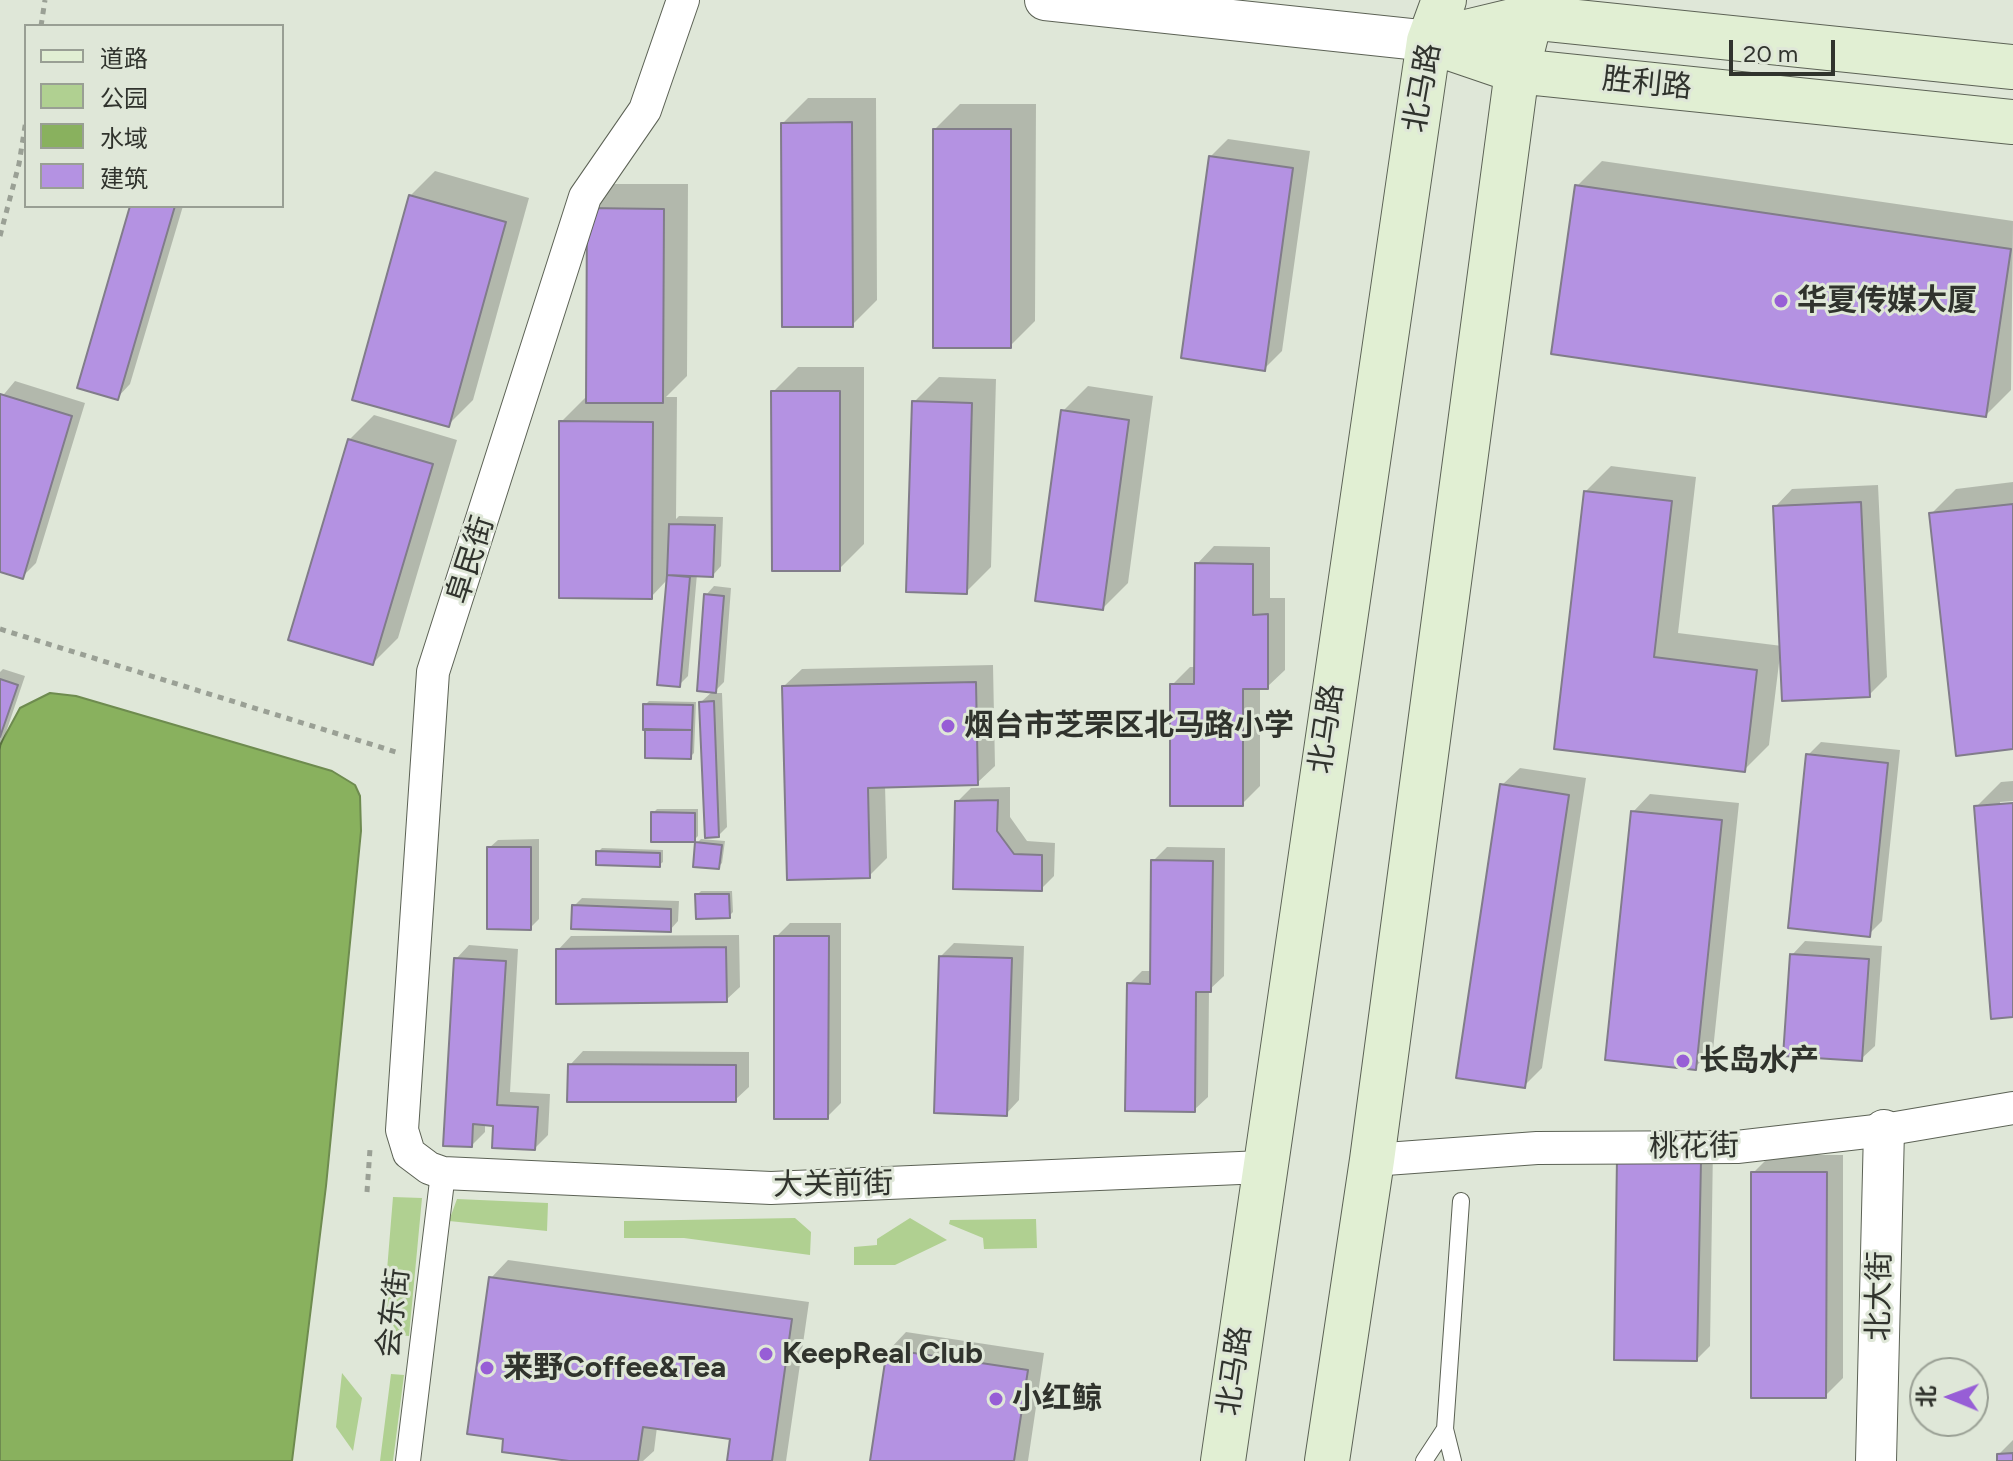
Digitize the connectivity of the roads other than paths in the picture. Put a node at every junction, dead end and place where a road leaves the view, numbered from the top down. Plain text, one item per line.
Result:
1 (683, 0) edge
2 (1045, 0) edge
3 (1444, 0) edge
4 (1532, 8) edge
5 (1429, 41) junction
6 (2013, 67) edge
7 (1517, 71) junction
8 (2013, 122) edge
9 (2013, 1108) edge
10 (1884, 1130) junction
11 (409, 1153) joint
12 (1372, 1160) junction
13 (1263, 1167) junction
14 (443, 1173) junction
15 (1461, 1201) dead end
16 (1445, 1429) junction
17 (408, 1461) edge
18 (1223, 1461) edge
19 (1327, 1461) edge
20 (1424, 1461) edge
21 (1453, 1461) edge
22 (1876, 1461) edge

1 - 11 street, 阜民街
2 - 5 street, 胜利路
3 - 5 main road, 北马路
4 - 5 main road, 胜利路
4 - 6 main road, 胜利路
4 - 7 main road
5 - 7 main road, 胜利路
5 - 13 main road, 北马路
7 - 8 main road, 胜利路
7 - 12 main road
9 - 10 street, 桃花街
10 - 12 street, 桃花街
10 - 22 street, 北大街
11 - 14 street, 大关前街
12 - 19 main road
13 - 14 street, 大关前街
13 - 18 main road, 北马路
14 - 17 street, 会东街
15 - 16 lane
16 - 20 lane
16 - 21 lane

